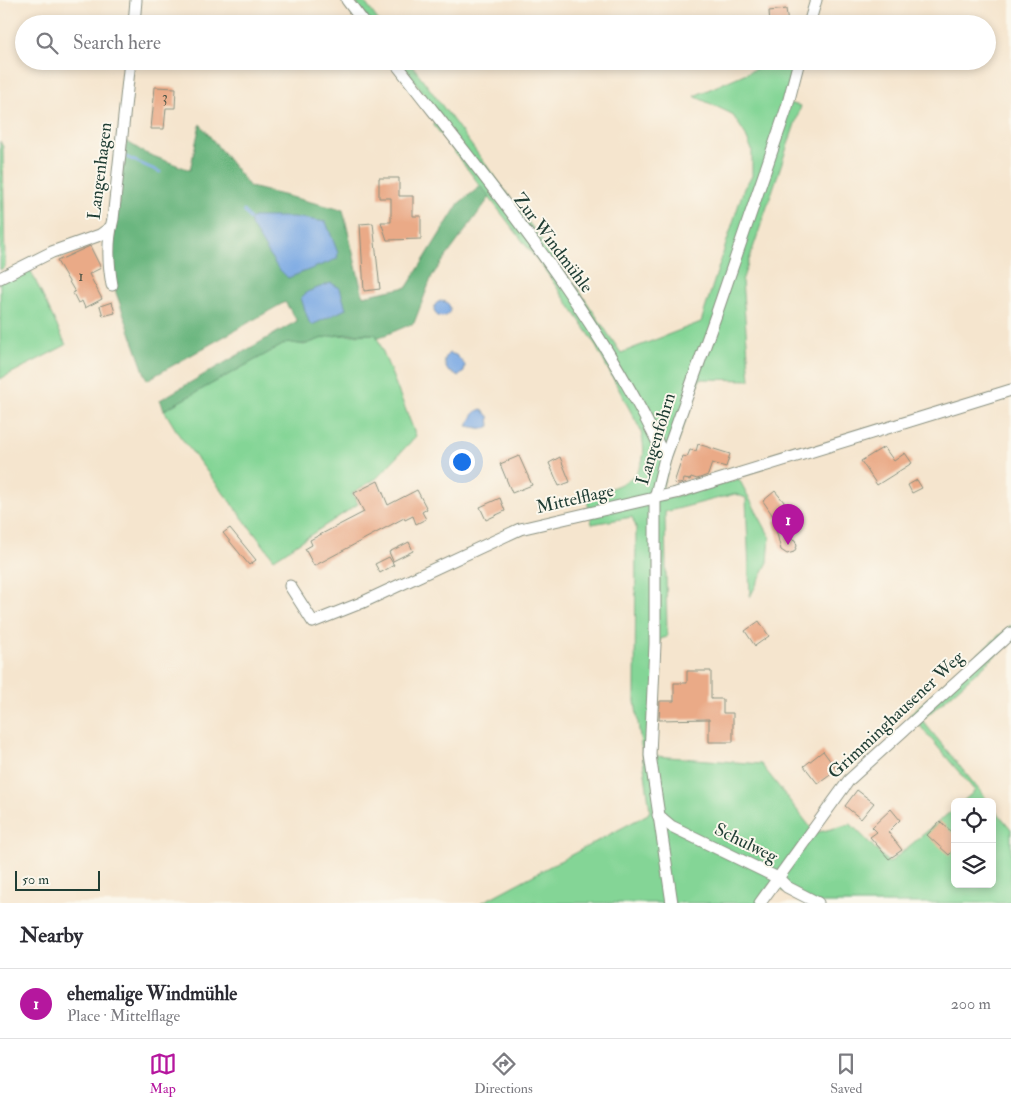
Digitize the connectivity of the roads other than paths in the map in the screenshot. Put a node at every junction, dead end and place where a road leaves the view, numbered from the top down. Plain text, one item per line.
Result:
1 (136, 0) edge
2 (347, 0) edge
3 (816, 0) edge
4 (135, 15) edge
5 (358, 15) edge
6 (812, 15) edge
7 (129, 70) edge
8 (401, 70) edge
9 (796, 70) edge
10 (111, 227) junction
11 (0, 278) edge
12 (112, 285) dead end
13 (1011, 390) edge
14 (664, 458) junction
15 (655, 498) junction
16 (290, 586) dead end
17 (1011, 633) edge
18 (658, 815) junction
19 (778, 878) junction
20 (672, 903) edge
21 (760, 903) edge
22 (818, 903) edge

1 - 4 street
2 - 5 street
3 - 6 street
7 - 10 street, Langenhagen
8 - 14 street, Zur Windmühle
9 - 14 street, Langenfohrn
10 - 11 street
10 - 12 street, Langenhagen
13 - 15 street, Mittelflage
14 - 15 street, Langenfohrn
15 - 16 street, Mittelflage
15 - 18 street, Langenfohrn
17 - 19 street, Grimminghausener Weg
18 - 19 street, Schulweg
18 - 20 street, Langenfohrn
19 - 21 street, Grimminghausener Weg
19 - 22 street, Schulweg

